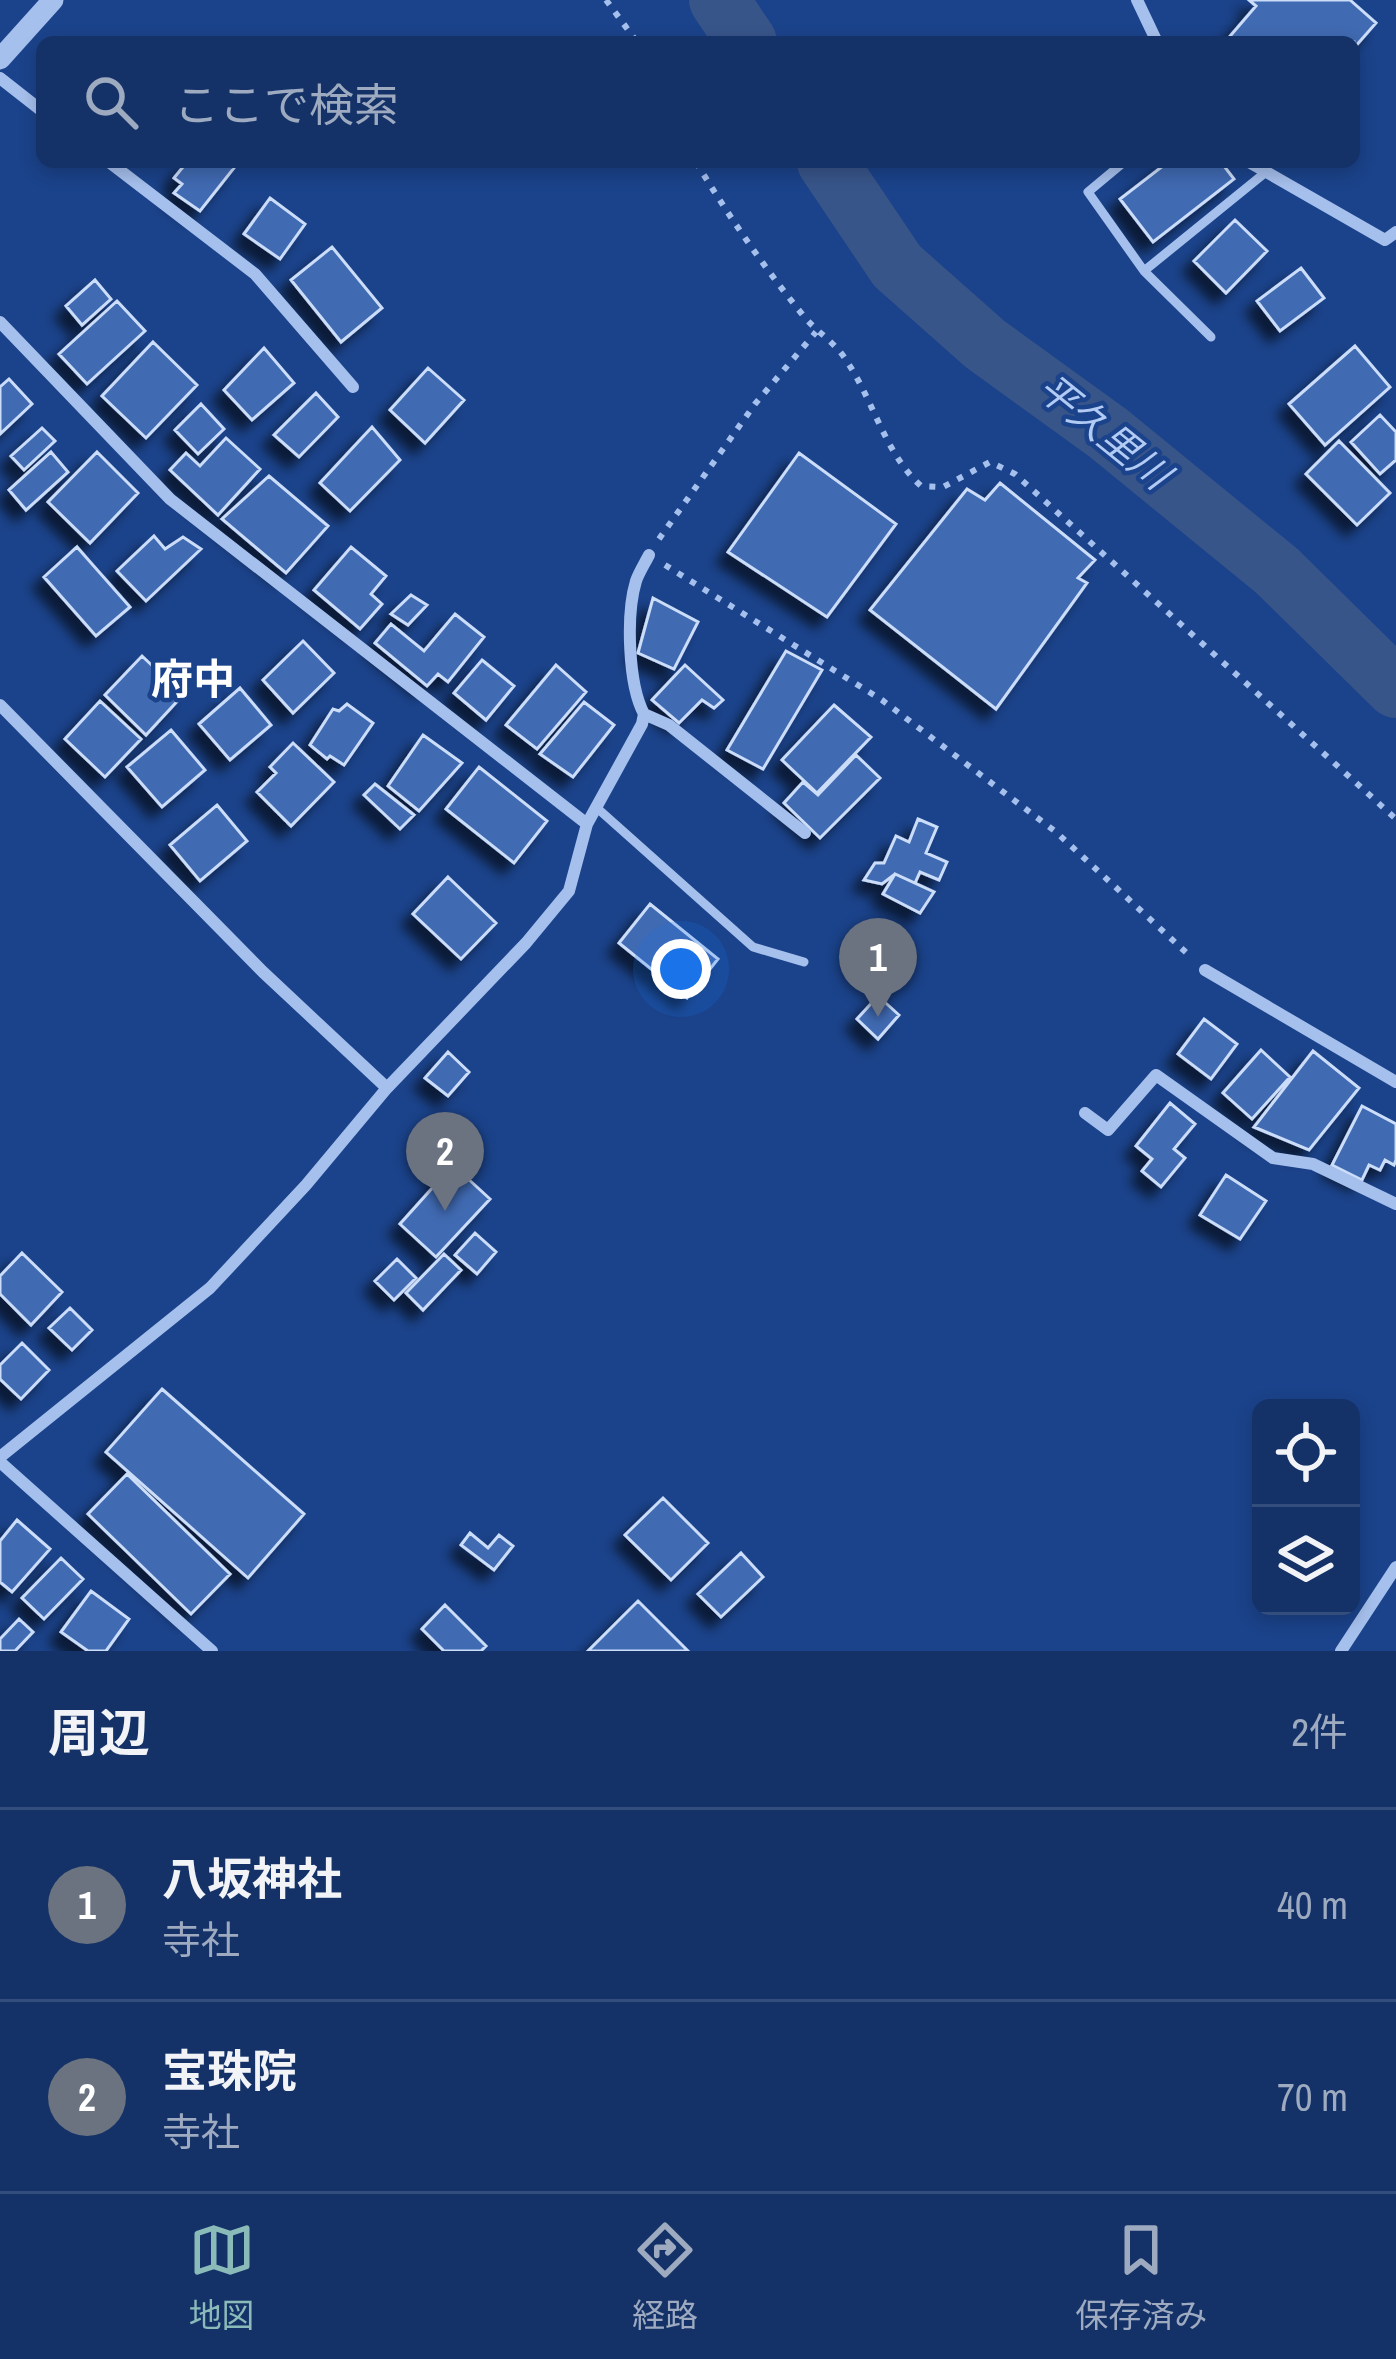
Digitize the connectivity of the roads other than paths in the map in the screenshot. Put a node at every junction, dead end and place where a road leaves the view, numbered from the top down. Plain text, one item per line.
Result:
1 (53, 0) edge
2 (1137, 0) edge
3 (1154, 36) edge
4 (0, 58) edge
5 (0, 78) edge
6 (36, 105) edge
7 (117, 168) edge
8 (1117, 168) edge
9 (1259, 168) edge
10 (1266, 172) junction
11 (1396, 232) edge
12 (1144, 271) junction
13 (0, 322) edge
14 (1210, 337) dead end
15 (353, 387) dead end
16 (650, 555) road end
17 (0, 705) edge
18 (644, 714) junction
19 (597, 808) junction
20 (587, 824) junction
21 (805, 833) dead end
22 (804, 962) dead end
23 (1205, 970) road end
24 (1396, 1082) edge
25 (387, 1088) junction
26 (1084, 1113) dead end
27 (1396, 1204) edge
28 (0, 1460) edge
29 (1396, 1567) edge
30 (212, 1651) edge
31 (1341, 1651) edge

1 - 4 street
2 - 3 street
5 - 6 street
7 - 15 street
8 - 12 lane
9 - 10 street
10 - 11 street
10 - 12 lane
12 - 14 lane
13 - 20 street
16 - 18 street
17 - 25 street
18 - 19 street
18 - 21 street
19 - 20 street
19 - 22 lane
20 - 25 street
23 - 24 street
25 - 28 street
26 - 27 street
28 - 30 street
29 - 31 street

